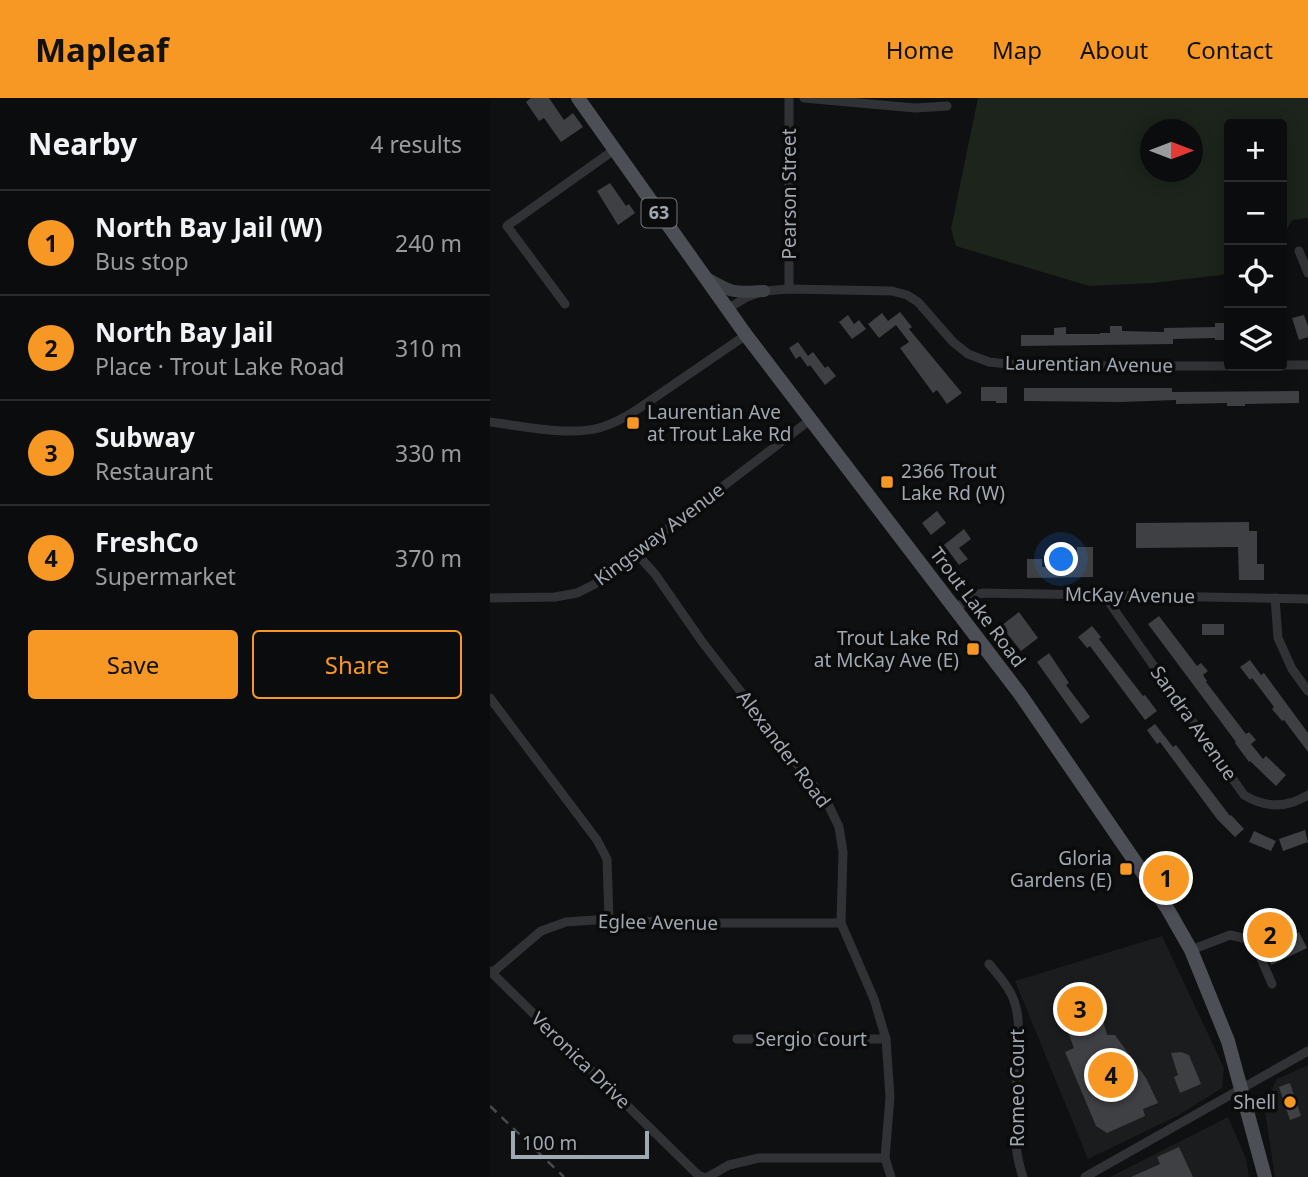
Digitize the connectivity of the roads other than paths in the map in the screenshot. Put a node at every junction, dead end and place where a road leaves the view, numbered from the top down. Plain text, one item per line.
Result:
1 (789, 98) edge
2 (804, 98) edge
3 (581, 99) edge
4 (947, 106) dead end
5 (614, 150) junction
6 (1299, 251) dead end
7 (1308, 273) edge
8 (703, 276) junction
9 (789, 289) junction
10 (764, 291) junction
11 (565, 304) dead end
12 (727, 309) junction
13 (746, 335) junction
14 (1287, 365) edge
15 (1308, 365) edge
16 (1224, 366) edge
17 (810, 420) junction
18 (490, 422) edge
19 (636, 553) junction
20 (1104, 595) junction
21 (490, 598) edge
22 (1275, 598) junction
23 (1308, 598) edge
24 (956, 608) junction
25 (1308, 691) edge
26 (490, 698) edge
27 (1308, 795) edge
28 (609, 919) junction
29 (841, 923) junction
30 (1191, 950) junction
31 (989, 964) dead end
32 (491, 972) edge
33 (1272, 984) dead end
34 (737, 1039) dead end
35 (886, 1039) junction
36 (1308, 1051) edge
37 (1242, 1090) junction
38 (885, 1158) junction
39 (705, 1177) edge
40 (891, 1177) edge
41 (1023, 1177) edge
42 (1084, 1177) edge
43 (1265, 1177) edge

1 - 9 street, Pearson Street
2 - 4 street
3 - 5 main road, Trout Lake Road / 63
5 - 8 main road, Trout Lake Road / 63
5 - 11 street
6 - 7 street
8 - 10 main road
8 - 12 main road, Trout Lake Road / 63
9 - 10 street, Laurentian Avenue
9 - 16 street, Laurentian Avenue
10 - 12 street, Laurentian Avenue
12 - 13 main road, Trout Lake Road / 63
13 - 17 main road, Trout Lake Road / 63
13 - 18 street
14 - 15 street
17 - 19 street, Kingsway Avenue
17 - 24 main road, Trout Lake Road / 63
19 - 21 street, Kingsway Avenue
19 - 29 street, Alexander Road
20 - 22 street, McKay Avenue
20 - 24 street, McKay Avenue
20 - 27 street, Sandra Avenue
22 - 23 street, McKay Avenue
22 - 25 street
24 - 30 main road, Trout Lake Road
26 - 28 street
28 - 29 street, Eglee Avenue
28 - 32 street, Eglee Avenue
29 - 35 street, Alexander Road
30 - 33 street
30 - 37 main road, Trout Lake Road
31 - 41 street, Romeo Court
32 - 39 street, Veronica Drive
34 - 35 street, Sergio Court
35 - 38 street, Alexander Road
36 - 37 street
37 - 42 street
37 - 43 main road, Trout Lake Road
38 - 39 street, Veronica Drive
38 - 40 street, Alexander Road

